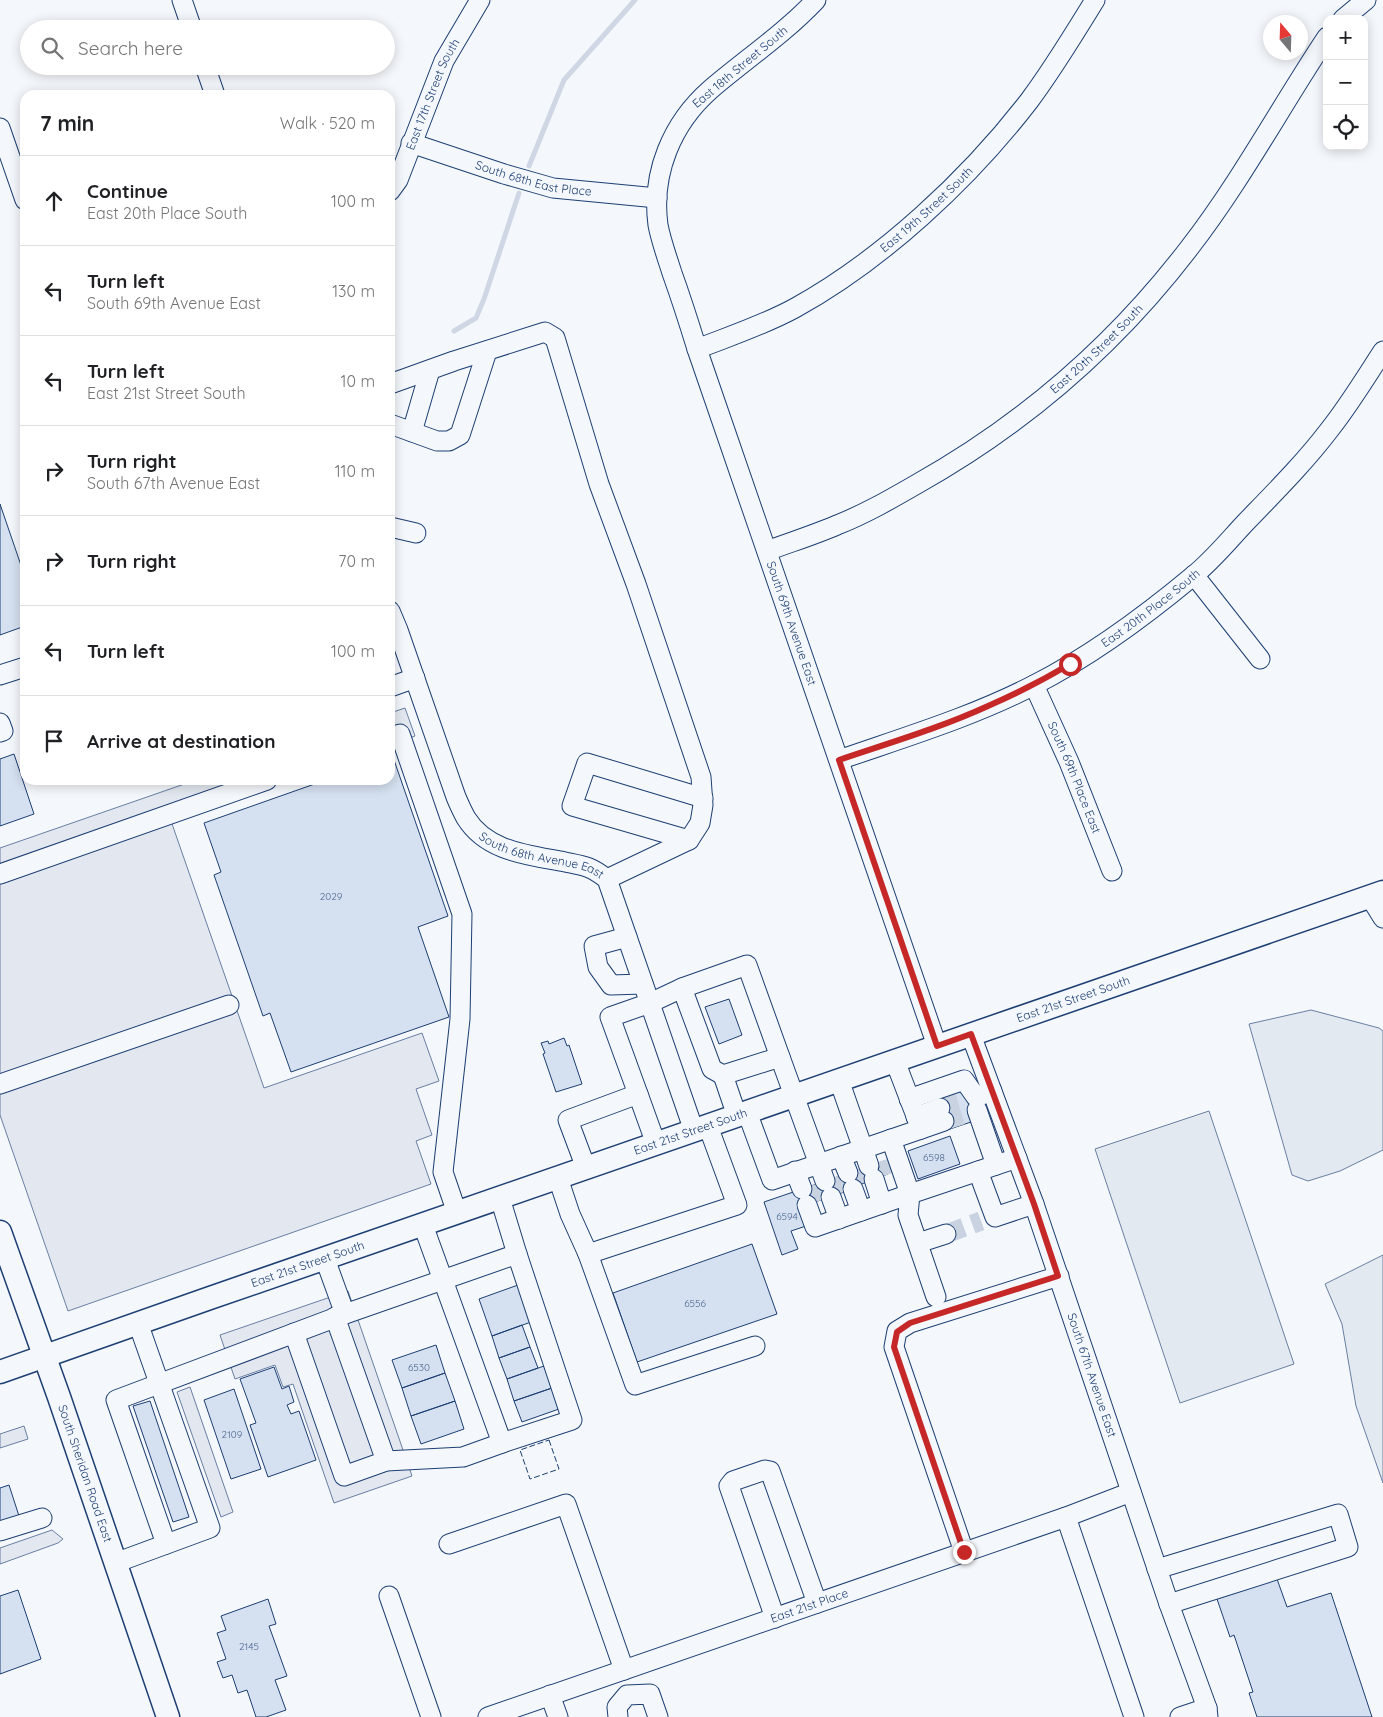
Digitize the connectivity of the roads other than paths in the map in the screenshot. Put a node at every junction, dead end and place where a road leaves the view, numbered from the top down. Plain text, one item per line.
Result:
1 (182, 0) edge
2 (480, 0) edge
3 (816, 0) edge
4 (1095, 0) edge
5 (1366, 0) edge
6 (1349, 15) edge
7 (189, 20) edge
8 (1323, 43) edge
9 (208, 75) edge
10 (213, 90) edge
11 (0, 128) edge
12 (411, 143) junction
13 (395, 184) edge
14 (20, 186) edge
15 (658, 198) junction
16 (697, 349) junction
17 (487, 350) junction
18 (1383, 351) edge
19 (430, 370) junction
20 (395, 382) edge
21 (395, 426) edge
22 (412, 432) junction
23 (395, 528) edge
24 (416, 533) dead end
25 (767, 551) junction
26 (1194, 576) junction
27 (395, 623) edge
28 (1260, 659) dead end
29 (20, 669) edge
30 (0, 675) edge
31 (415, 678) junction
32 (395, 685) edge
33 (1034, 685) junction
34 (0, 723) edge
35 (0, 732) edge
36 (395, 736) edge
37 (839, 760) junction
38 (253, 785) edge
39 (703, 798) junction
40 (689, 840) junction
41 (1112, 871) dead end
42 (0, 874) edge
43 (607, 879) junction
44 (1376, 895) edge
45 (1383, 918) edge
46 (627, 937) junction
47 (643, 984) junction
48 (682, 988) junction
49 (650, 1003) junction
50 (230, 1004) dead end
51 (971, 1034) junction
52 (937, 1046) junction
53 (780, 1057) junction
54 (895, 1061) junction
55 (723, 1075) junction
56 (839, 1080) junction
57 (0, 1084) edge
58 (638, 1094) junction
59 (795, 1096) junction
60 (977, 1102) junction
61 (742, 1114) junction
62 (915, 1115) junction
63 (942, 1115) tunnel mouth
64 (701, 1129) junction
65 (891, 1139) junction
66 (656, 1144) junction
67 (1017, 1158) junction
68 (586, 1168) junction
69 (987, 1168) junction
70 (841, 1175) junction
71 (558, 1178) junction
72 (910, 1194) junction
73 (500, 1198) junction
74 (1034, 1204) junction
75 (861, 1212) junction
76 (457, 1213) junction
77 (423, 1225) junction
78 (0, 1232) edge
79 (946, 1234) tunnel mouth
80 (918, 1243) junction
81 (517, 1254) junction
82 (588, 1254) junction
83 (325, 1259) junction
84 (1058, 1276) junction
85 (442, 1280) junction
86 (936, 1298) dead end
87 (340, 1316) junction
88 (138, 1324) junction
89 (294, 1333) junction
90 (755, 1346) dead end
91 (44, 1357) junction
92 (0, 1372) edge
93 (160, 1383) junction
94 (502, 1443) junction
95 (386, 1461) junction
96 (1131, 1492) junction
97 (1066, 1517) junction
98 (42, 1518) dead end
99 (0, 1531) edge
100 (166, 1544) junction
101 (449, 1544) dead end
102 (964, 1552) junction
103 (115, 1563) junction
104 (1157, 1569) junction
105 (389, 1596) dead end
106 (817, 1603) junction
107 (1169, 1604) junction
108 (774, 1618) junction
109 (622, 1671) junction
110 (550, 1695) junction
111 (627, 1695) junction
112 (1207, 1712) edge
113 (168, 1717) edge
114 (431, 1717) edge
115 (488, 1717) edge
116 (558, 1717) edge
117 (618, 1717) edge
118 (658, 1717) edge
119 (1134, 1717) edge
120 (1180, 1717) edge

1 - 7 street
2 - 12 street, East 17th Street South
3 - 15 street, East 18th Street South
4 - 16 street, East 19th Street South
5 - 6 street
8 - 25 street, East 20th Street South
9 - 10 street
11 - 14 street
12 - 13 street, East 17th Street South
12 - 15 street, South 68th East Place
15 - 16 street, South 69th Avenue East
16 - 25 street, South 69th Avenue East
17 - 19 street
17 - 22 street
17 - 39 street
18 - 26 street, East 20th Place South
19 - 20 street
19 - 22 street
21 - 22 street
23 - 24 street
25 - 37 street, South 69th Avenue East
26 - 28 street
26 - 33 street, East 20th Place South
27 - 31 street, South 68th Avenue East
29 - 30 street
31 - 32 street
31 - 43 street, South 68th Avenue East
33 - 37 street, East 20th Place South
33 - 41 street, South 69th Place East
34 - 35 street
36 - 76 street
37 - 52 street, South 69th Avenue East
38 - 42 street
39 - 40 street
39 - 40 street
40 - 43 street
43 - 46 street, South 68th Avenue East
44 - 45 street
44 - 51 main road, East 21st Street South
46 - 47 street, South 68th Avenue East
46 - 47 street
47 - 49 street, South 68th Avenue East
48 - 49 street
48 - 53 street
48 - 55 street
49 - 58 street
49 - 64 street, South 68th Avenue East
50 - 57 street
51 - 52 main road, East 21st Street South
51 - 60 street, South 67th Avenue East
52 - 54 main road, East 21st Street South
53 - 55 street
53 - 59 street
54 - 56 main road, East 21st Street South
54 - 62 street
55 - 61 street
56 - 59 main road, East 21st Street South
56 - 70 street
58 - 66 street
58 - 68 street
59 - 61 main road, East 21st Street South
59 - 70 street
60 - 62 street
60 - 67 street, South 67th Avenue East
60 - 69 street
61 - 64 main road, East 21st Street South
61 - 70 street
62 - 63 street
62 - 65 street
64 - 66 main road, East 21st Street South
64 - 82 street, South 68th Avenue East
65 - 70 street
65 - 72 street
66 - 68 main road, East 21st Street South
67 - 69 street
67 - 74 street, South 67th Avenue East
68 - 71 main road, East 21st Street South
69 - 72 street
69 - 74 street
70 - 75 street
70 - 75 street
70 - 75 street
71 - 73 main road, East 21st Street South
71 - 82 street
72 - 75 street
72 - 80 street
73 - 76 main road, East 21st Street South
73 - 81 street
74 - 84 street, South 67th Avenue East
76 - 77 main road, East 21st Street South
77 - 83 main road, East 21st Street South
77 - 85 street
78 - 91 main road, South Sheridan Road East
79 - 80 street
80 - 86 street
81 - 85 street
81 - 94 street
82 - 90 street
83 - 87 street
83 - 88 main road, East 21st Street South
84 - 96 street, South 67th Avenue East
84 - 102 street
85 - 87 street
85 - 94 street
87 - 89 street
87 - 95 street
88 - 91 main road, East 21st Street South
88 - 93 street
89 - 93 street
89 - 95 street
91 - 92 main road, East 21st Street South
91 - 103 main road, South Sheridan Road East
93 - 100 street
93 - 100 street
94 - 95 street
96 - 97 street, East 21st Place
96 - 104 street, South 67th Avenue East
97 - 102 street, East 21st Place
97 - 119 street
98 - 99 street
100 - 103 street
101 - 109 street
102 - 106 street, East 21st Place
103 - 113 main road, South Sheridan Road East
104 - 107 street, South 67th Avenue East
104 - 107 street
105 - 114 street
106 - 108 street, East 21st Place
106 - 108 street
107 - 112 street, South 67th Avenue East
108 - 109 street, East 21st Place
109 - 110 street, East 21st Place
109 - 111 street
110 - 115 street, East 21st Place
110 - 116 street
111 - 117 street
111 - 118 street
112 - 120 street

